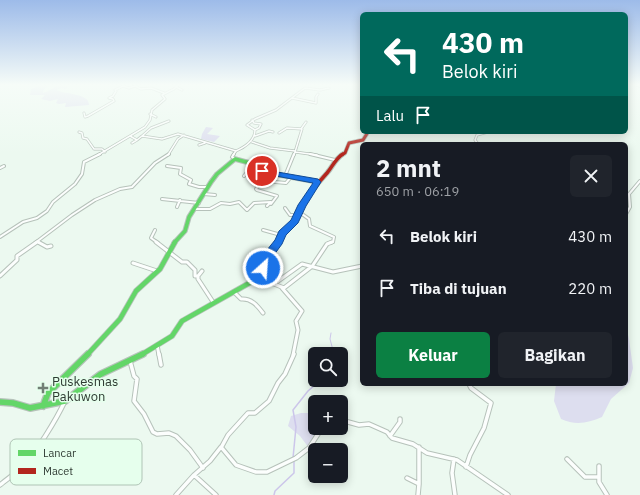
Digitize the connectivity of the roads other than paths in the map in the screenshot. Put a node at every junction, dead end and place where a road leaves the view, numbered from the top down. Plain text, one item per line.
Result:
1 (102, 108) edge
2 (154, 108) edge
3 (279, 108) edge
4 (84, 113) dead end
5 (150, 114) junction
6 (156, 117) dead end
7 (252, 120) junction
8 (170, 121) dead end
9 (306, 122) dead end
10 (301, 129) junction
11 (255, 130) junction
12 (79, 132) dead end
13 (273, 132) dead end
14 (279, 133) dead end
15 (368, 134) edge
16 (481, 134) edge
17 (184, 135) junction
18 (130, 136) junction
19 (142, 136) junction
20 (255, 136) junction
21 (137, 140) junction
22 (252, 142) junction
23 (476, 142) edge
24 (132, 143) dead end
25 (206, 143) junction
26 (199, 145) dead end
27 (105, 152) junction
28 (236, 152) junction
29 (295, 152) junction
30 (235, 159) junction
31 (336, 160) junction
32 (4, 166) dead end
33 (167, 166) dead end
34 (261, 166) junction
35 (0, 168) edge
36 (263, 172) junction
37 (244, 176) dead end
38 (285, 176) junction
39 (291, 177) junction
40 (640, 181) edge
41 (261, 182) junction
42 (318, 182) junction
43 (209, 187) junction
44 (204, 194) junction
45 (215, 195) dead end
46 (162, 199) dead end
47 (180, 200) junction
48 (199, 203) junction
49 (177, 206) dead end
50 (285, 208) dead end
51 (195, 209) junction
52 (628, 213) edge
53 (299, 214) junction
54 (154, 230) dead end
55 (263, 230) dead end
56 (282, 235) junction
57 (0, 237) edge
58 (37, 242) junction
59 (51, 246) dead end
60 (169, 253) junction
61 (133, 263) dead end
62 (312, 266) junction
63 (360, 266) edge
64 (158, 271) junction
65 (202, 271) dead end
66 (0, 276) edge
67 (198, 276) junction
68 (262, 276) junction
69 (274, 284) junction
70 (282, 288) junction
71 (234, 292) junction
72 (213, 302) junction
73 (263, 313) dead end
74 (157, 345) junction
75 (130, 361) junction
76 (162, 365) dead end
77 (470, 386) edge
78 (65, 400) junction
79 (0, 402) edge
80 (43, 406) junction
81 (400, 419) dead end
82 (348, 422) edge
83 (317, 435) edge
84 (390, 436) junction
85 (42, 439) edge
86 (221, 446) junction
87 (419, 447) junction
88 (454, 459) junction
89 (567, 459) dead end
90 (599, 466) dead end
91 (466, 467) junction
92 (202, 468) junction
93 (194, 475) junction
94 (10, 477) edge
95 (598, 477) junction
96 (407, 478) dead end
97 (419, 484) junction
98 (0, 485) edge
99 (177, 495) edge
100 (216, 495) edge
101 (418, 495) edge
102 (455, 495) edge
103 (508, 495) edge
104 (607, 495) edge

1 - 4 street
2 - 5 street
3 - 7 street
5 - 6 street
5 - 18 street
7 - 11 street
7 - 11 street
8 - 19 street
9 - 10 street
10 - 14 street
10 - 29 street
11 - 20 street
12 - 27 street
13 - 20 street
15 - 31 street
16 - 23 street
17 - 19 street
17 - 25 street
17 - 58 street
18 - 21 street
18 - 27 street
19 - 21 street
20 - 22 street
21 - 24 street
22 - 28 street
22 - 29 street
25 - 26 street
25 - 28 street
27 - 57 street
28 - 30 street
29 - 31 street
29 - 38 street
30 - 34 street
30 - 43 street
31 - 42 street
32 - 35 street
33 - 43 street
34 - 36 street
34 - 37 street
36 - 38 street
36 - 41 street
38 - 39 street
39 - 41 street
39 - 42 street
40 - 52 street
41 - 51 street
42 - 53 street
43 - 44 street
44 - 45 street
44 - 48 street
46 - 47 street
47 - 48 street
47 - 49 street
48 - 51 street
50 - 53 street
51 - 60 street
53 - 56 street
53 - 62 street
54 - 60 street
55 - 56 street
56 - 68 street
58 - 59 street
58 - 66 street
60 - 64 street
60 - 67 street
61 - 64 street
62 - 63 street
62 - 69 street
62 - 70 street
64 - 80 street
65 - 67 street
67 - 72 street
68 - 69 street
68 - 71 street
69 - 70 street
70 - 86 street
71 - 72 street
71 - 73 street
72 - 74 street
74 - 75 street
74 - 76 street
75 - 78 street
75 - 92 street
77 - 91 street
78 - 80 street
78 - 85 street
79 - 80 street
81 - 84 street
82 - 84 street
83 - 86 street
84 - 87 street
86 - 92 street
87 - 88 street
87 - 97 street
88 - 91 street
88 - 102 street
89 - 95 street
90 - 95 street
91 - 103 street
92 - 93 street
93 - 99 street
93 - 100 street
94 - 98 street
95 - 104 street
96 - 97 street
97 - 101 street

